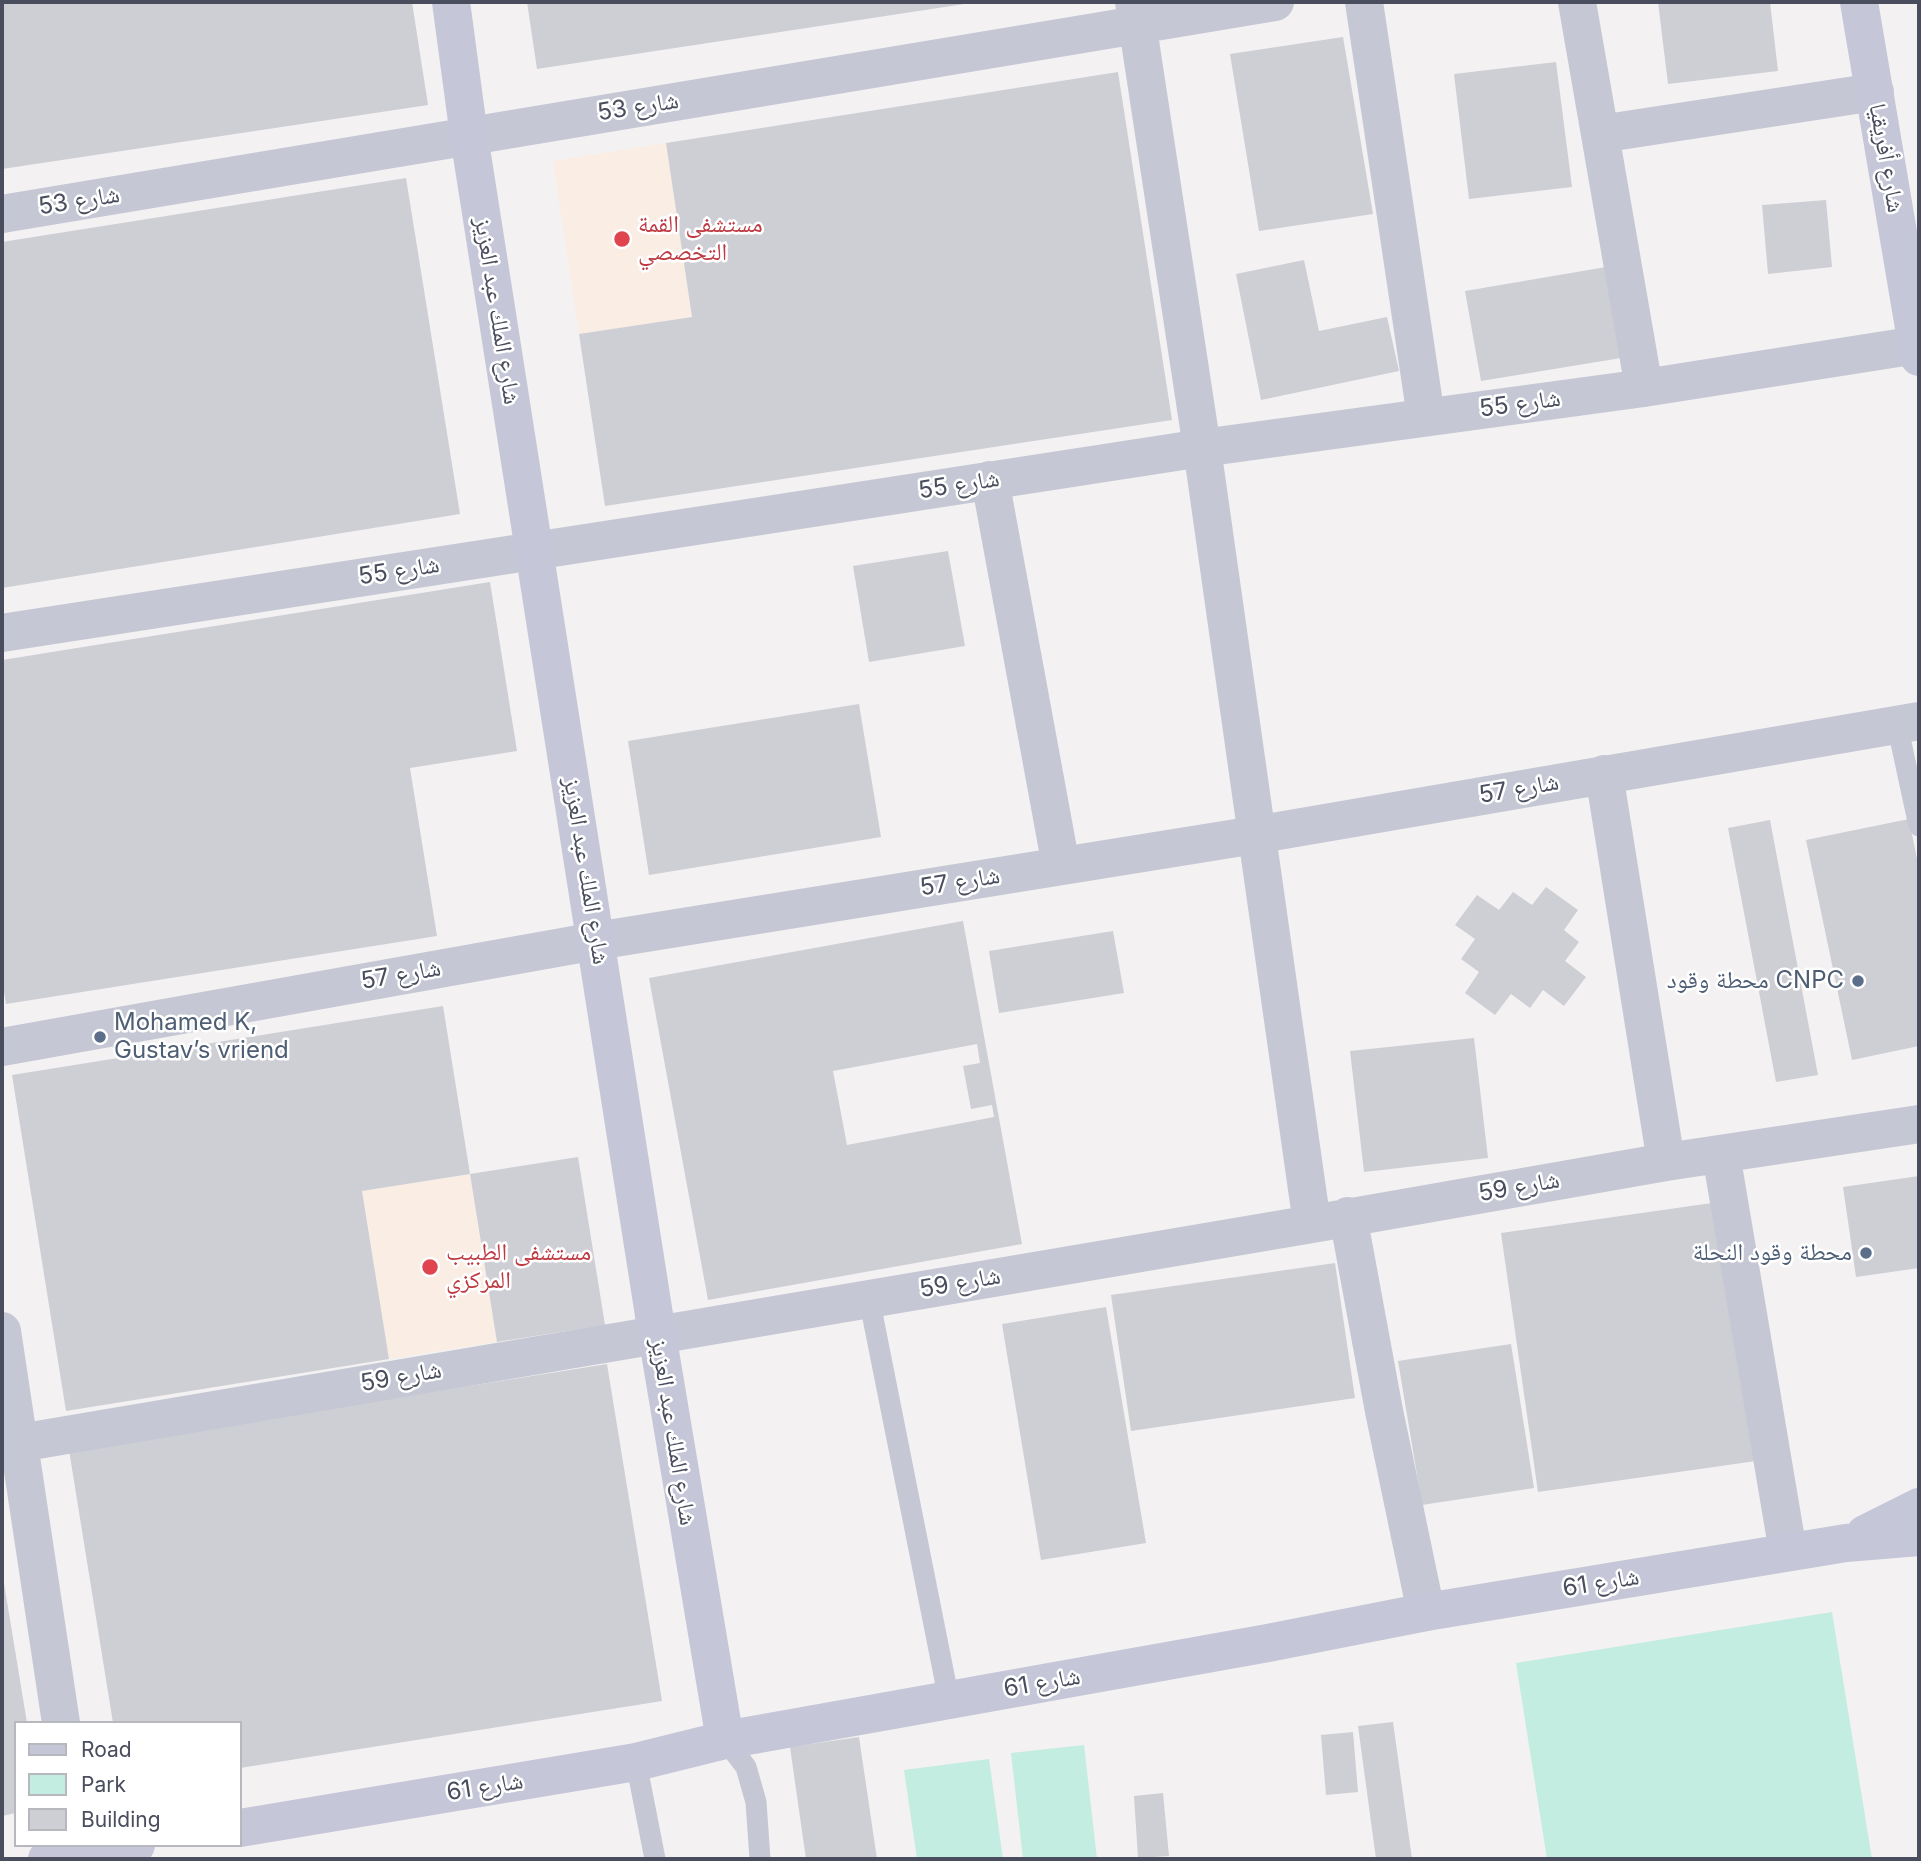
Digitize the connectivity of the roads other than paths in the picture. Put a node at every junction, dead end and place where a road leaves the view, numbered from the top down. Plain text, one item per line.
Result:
1 (451, 2) edge
2 (1275, 2) edge
3 (1364, 2) edge
4 (1577, 2) edge
5 (1859, 2) edge
6 (1135, 13) edge
7 (1875, 92) junction
8 (1600, 134) junction
9 (469, 136) junction
10 (2, 214) edge
11 (1918, 351) edge
12 (1644, 388) junction
13 (1426, 416) junction
14 (1202, 449) junction
15 (990, 480) junction
16 (536, 550) junction
17 (2, 634) edge
18 (1908, 723) edge
19 (1604, 774) junction
20 (1919, 826) edge
21 (1255, 835) junction
22 (1061, 866) junction
23 (596, 940) junction
24 (2, 1047) edge
25 (1919, 1124) edge
26 (1721, 1154) junction
27 (1666, 1162) junction
28 (1330, 1220) junction
29 (869, 1298) junction
30 (2, 1331) edge
31 (657, 1334) junction
32 (10, 1444) edge
33 (1919, 1507) edge
34 (1919, 1537) edge
35 (1846, 1543) junction
36 (1788, 1552) junction
37 (1426, 1612) junction
38 (949, 1700) junction
39 (61, 1721) edge
40 (725, 1740) junction
41 (636, 1762) junction
42 (242, 1828) edge
43 (123, 1847) edge
44 (72, 1855) edge
45 (655, 1859) edge
46 (760, 1859) edge

1 - 9 street, شارع الملك عبد العزيز
2 - 6 street, شارع 53
3 - 13 street
4 - 8 street
5 - 7 street, شارع أفريقيا
6 - 9 street, شارع 53
6 - 14 street
7 - 8 street
7 - 11 street, شارع أفريقيا
8 - 12 street
9 - 10 street, شارع 53
9 - 16 street, شارع الملك عبد العزيز
11 - 12 street, شارع 55
12 - 13 street, شارع 55
13 - 14 street, شارع 55
14 - 15 street, شارع 55
14 - 21 street
15 - 16 street, شارع 55
15 - 22 street
16 - 17 street, شارع 55
16 - 23 street, شارع الملك عبد العزيز
18 - 19 street, شارع 57
18 - 20 lane
19 - 21 street, شارع 57
19 - 27 street
21 - 22 street, شارع 57
21 - 28 street
22 - 23 street, شارع 57
23 - 24 street, شارع 57
23 - 31 street, شارع الملك عبد العزيز
25 - 26 street, شارع 59
26 - 27 street, شارع 59
26 - 36 street
27 - 28 street, شارع 59
28 - 29 street, شارع 59
28 - 37 street
29 - 31 street, شارع 59
29 - 38 lane
30 - 32 street
31 - 32 street, شارع 59
31 - 40 street, شارع الملك عبد العزيز
32 - 39 street
33 - 35 street
34 - 35 street
35 - 36 street, شارع 61
36 - 37 street, شارع 61
37 - 38 street, شارع 61
38 - 40 street, شارع 61
40 - 41 street, شارع 61
40 - 46 lane
41 - 42 street, شارع 61
41 - 45 lane
43 - 44 street

